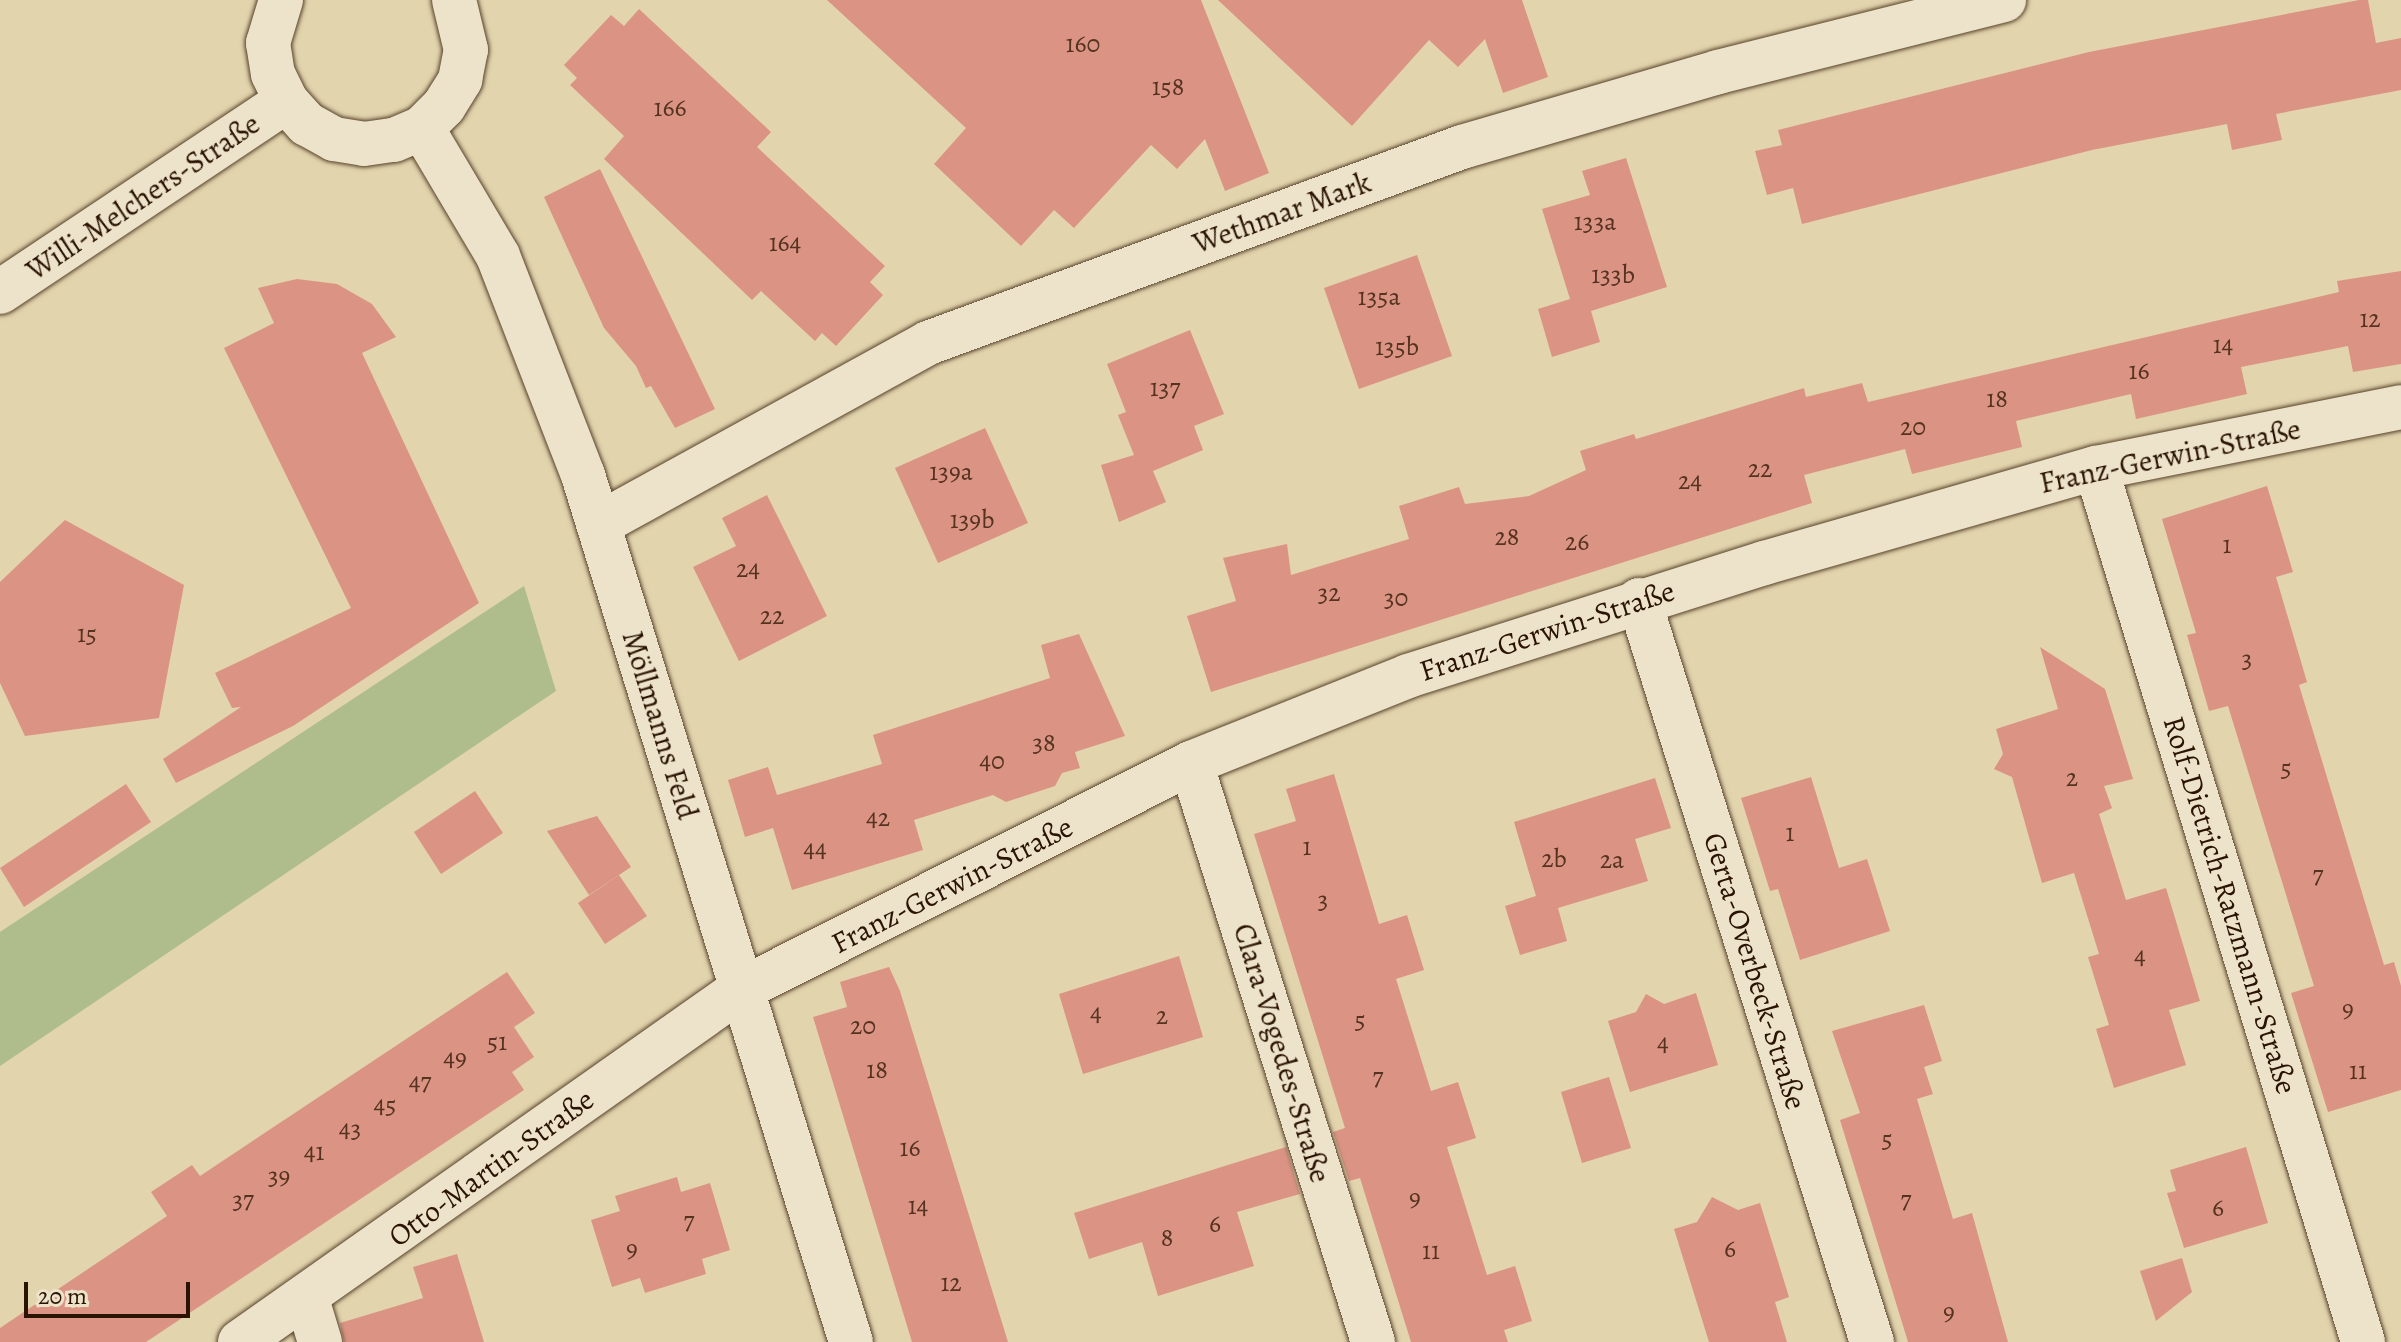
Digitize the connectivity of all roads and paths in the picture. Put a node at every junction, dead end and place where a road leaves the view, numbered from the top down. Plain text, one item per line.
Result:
1 (281, 0) edge
2 (454, 0) edge
3 (2004, 0) edge
4 (286, 101) junction
5 (422, 128) junction
6 (0, 292) edge
7 (2401, 407) edge
8 (2096, 468) junction
9 (599, 524) junction
10 (1639, 600) junction
11 (1191, 763) junction
12 (740, 990) junction
13 (307, 1299) junction
14 (240, 1342) edge
15 (320, 1342) edge
16 (851, 1342) edge
17 (1373, 1342) edge
18 (1872, 1342) edge
19 (2363, 1342) edge

1 - 4 street
2 - 5 street
3 - 9 street, Wethmar Mark
4 - 5 street
4 - 6 street, Willi-Melchers-Straße
5 - 9 street, Möllmanns Feld
7 - 8 street, Franz-Gerwin-Straße
8 - 10 street, Franz-Gerwin-Straße
8 - 19 street, Rolf-Dietrich-Ratzmann-Straße
9 - 12 street, Möllmanns Feld
10 - 11 street, Franz-Gerwin-Straße
10 - 18 street, Gerta-Overbeck-Straße
11 - 12 street, Franz-Gerwin-Straße
11 - 17 street, Clara-Vogedes-Straße
12 - 13 street, Otto-Martin-Straße
12 - 16 street, Möllmanns Feld
13 - 14 street, Otto-Martin-Straße
13 - 15 street

